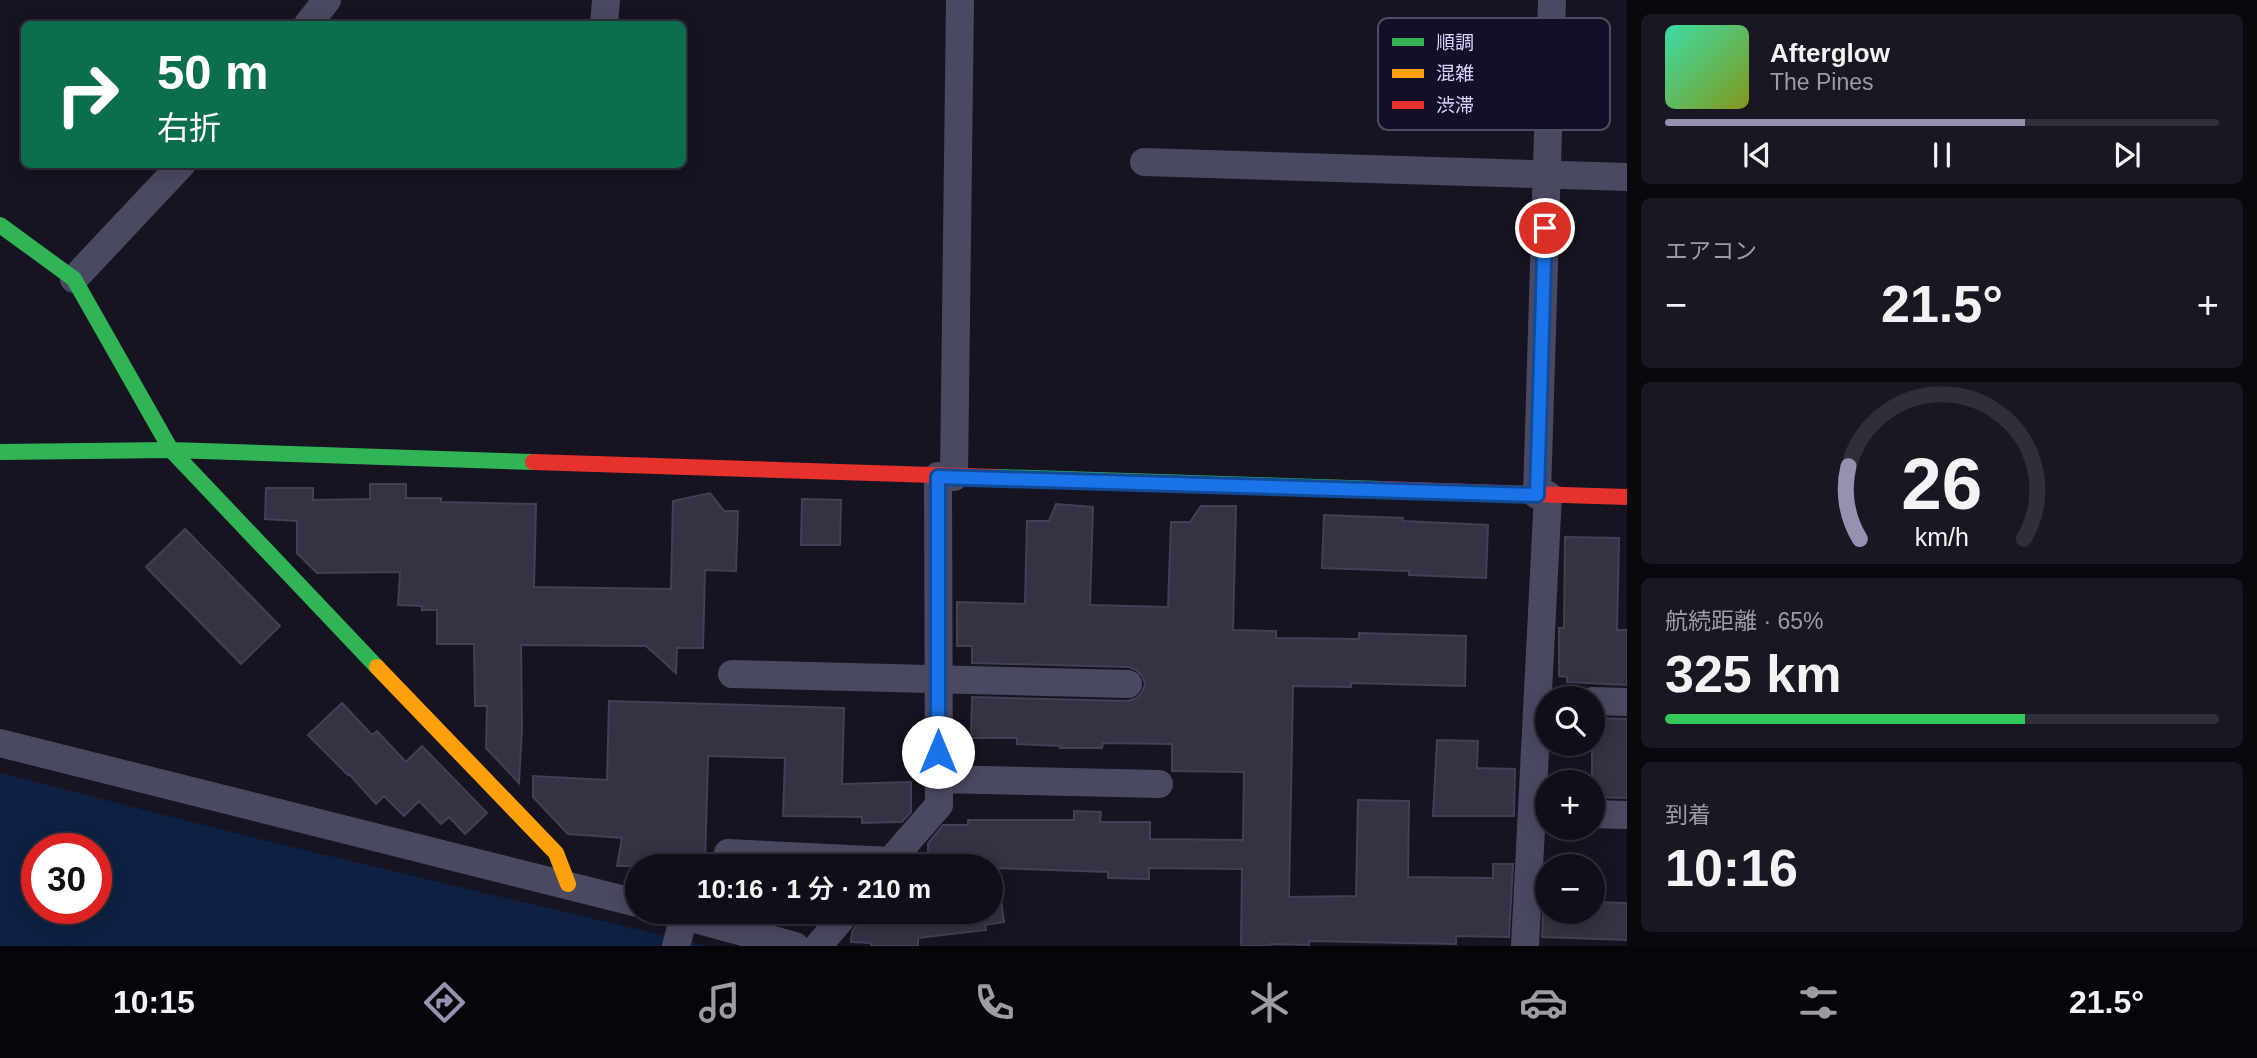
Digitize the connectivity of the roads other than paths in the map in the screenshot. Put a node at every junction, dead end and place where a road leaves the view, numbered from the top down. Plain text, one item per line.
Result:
1 (327, 0) edge
2 (606, 0) edge
3 (960, 0) edge
4 (1552, 0) edge
5 (1551, 18) edge
6 (310, 21) edge
7 (604, 21) edge
8 (1548, 130) edge
9 (1144, 162) dead end
10 (178, 168) edge
11 (1547, 175) junction
12 (1627, 177) edge
13 (0, 225) edge
14 (74, 279) junction
15 (171, 450) junction
16 (0, 452) edge
17 (946, 477) junction
18 (1543, 495) junction
19 (1627, 497) edge
20 (732, 674) dead end
21 (938, 680) junction
22 (1128, 684) dead end
23 (1542, 686) edge
24 (1605, 701) edge
25 (1627, 702) edge
26 (0, 743) edge
27 (938, 779) junction
28 (1159, 784) dead end
29 (1605, 814) edge
30 (1627, 815) edge
31 (1536, 840) edge
32 (728, 853) dead end
33 (743, 854) edge
34 (898, 854) edge
35 (568, 884) junction
36 (625, 900) edge
37 (837, 924) edge
38 (678, 925) edge
39 (796, 946) edge
40 (818, 946) edge
41 (1525, 946) edge

1 - 6 street
2 - 7 street
3 - 17 street
4 - 5 street
8 - 11 street
9 - 11 street
10 - 14 street
11 - 12 street
11 - 18 street
13 - 14 street
14 - 15 street
15 - 16 street
15 - 17 street
15 - 35 street
17 - 18 street
17 - 21 street
18 - 19 street
18 - 23 street
20 - 21 street
21 - 22 street
21 - 27 street
24 - 25 street
26 - 35 street
27 - 28 street
27 - 34 street
29 - 30 street
31 - 41 street
32 - 33 street
35 - 36 street
37 - 40 street
38 - 39 street

